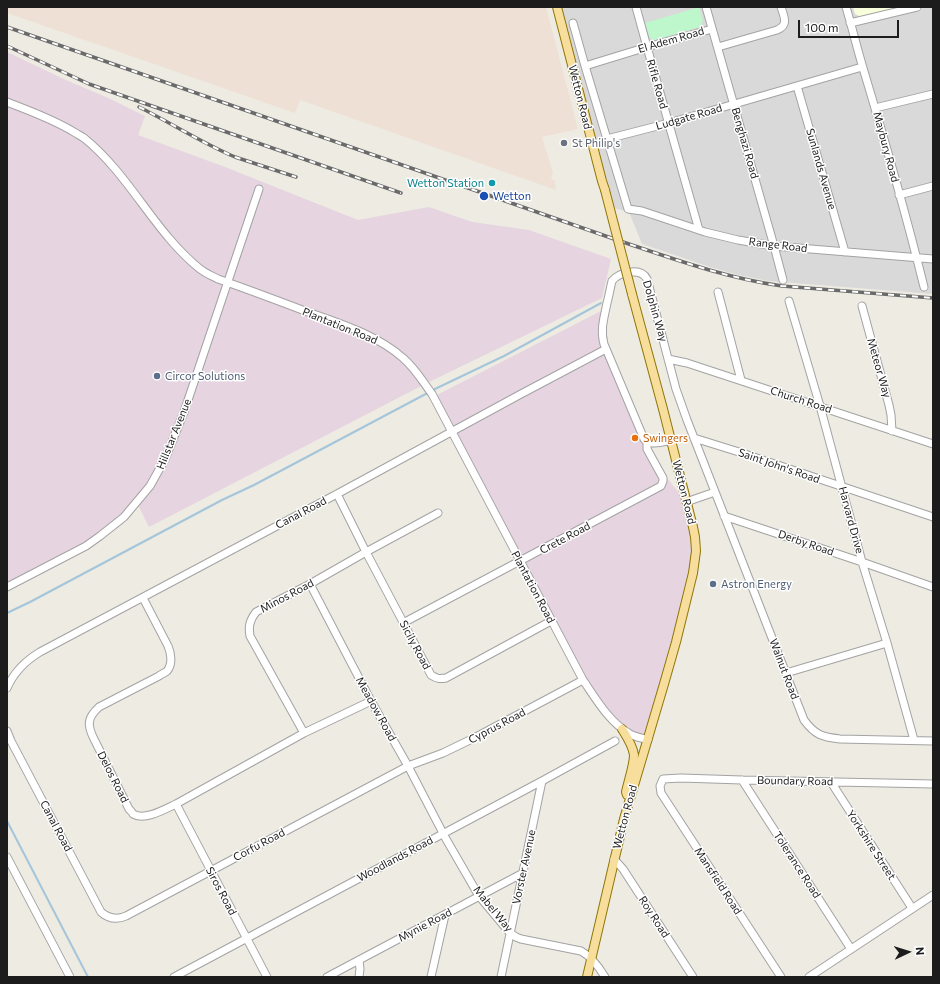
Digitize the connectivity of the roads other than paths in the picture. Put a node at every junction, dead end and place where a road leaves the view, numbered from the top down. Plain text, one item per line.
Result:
1 (557, 7) edge
2 (636, 7) edge
3 (706, 7) edge
4 (781, 7) edge
5 (846, 7) edge
6 (917, 7) edge
7 (573, 23) dead end
8 (850, 23) junction
9 (712, 29) junction
10 (647, 47) junction
11 (718, 47) junction
12 (585, 66) junction
13 (862, 68) junction
14 (797, 86) junction
15 (933, 94) edge
16 (7, 102) edge
17 (734, 104) junction
18 (875, 108) junction
19 (669, 123) junction
20 (607, 140) junction
21 (933, 186) edge
22 (259, 189) dead end
23 (899, 195) junction
24 (700, 230) junction
25 (774, 246) junction
26 (845, 252) junction
27 (917, 257) junction
28 (933, 258) edge
29 (783, 280) dead end
30 (228, 282) junction
31 (924, 287) dead end
32 (718, 292) dead end
33 (789, 301) dead end
34 (862, 306) dead end
35 (606, 349) junction
36 (668, 359) junction
37 (741, 380) junction
38 (820, 406) junction
39 (892, 430) junction
40 (452, 432) junction
41 (694, 438) junction
42 (671, 440) junction
43 (647, 442) junction
44 (933, 444) edge
45 (842, 486) junction
46 (715, 492) junction
47 (337, 494) junction
48 (686, 502) junction
49 (438, 513) dead end
50 (724, 516) junction
51 (933, 517) edge
52 (366, 552) junction
53 (520, 562) junction
54 (862, 562) junction
55 (310, 584) junction
56 (7, 587) edge
57 (933, 588) edge
58 (143, 598) junction
59 (551, 621) junction
60 (403, 623) junction
61 (887, 644) junction
62 (786, 673) junction
63 (583, 680) junction
64 (7, 688) edge
65 (371, 701) junction
66 (622, 729) junction
67 (7, 731) edge
68 (304, 733) junction
69 (648, 740) junction
70 (914, 740) junction
71 (615, 741) dead end
72 (933, 741) edge
73 (408, 766) junction
74 (742, 780) junction
75 (542, 781) junction
76 (831, 782) junction
77 (661, 784) joint
78 (933, 784) edge
79 (628, 802) junction
80 (176, 804) junction
81 (444, 833) junction
82 (7, 857) edge
83 (614, 859) junction
84 (211, 871) junction
85 (523, 873) junction
86 (933, 895) edge
87 (479, 896) junction
88 (912, 908) junction
89 (445, 915) junction
90 (110, 917) joint
91 (510, 933) junction
92 (246, 938) junction
93 (851, 949) junction
94 (591, 959) junction
95 (359, 960) junction
96 (70, 977) edge
97 (174, 977) edge
98 (267, 977) edge
99 (327, 977) edge
100 (359, 977) edge
101 (431, 977) edge
102 (501, 977) edge
103 (587, 977) edge
104 (606, 977) edge
105 (693, 977) edge
106 (781, 977) edge
107 (809, 977) edge

1 - 42 main road, Wetton Road, bridge
2 - 10 street, Rifle Road
3 - 9 street, Benghazi Road
4 - 11 street
5 - 8 street, Maybury Road
6 - 8 street
7 - 12 street
8 - 13 street, Maybury Road
9 - 10 street, El Adem Road
9 - 11 street, Benghazi Road
10 - 12 street, El Adem Road
10 - 19 street, Rifle Road
11 - 17 street, Benghazi Road
12 - 20 street
13 - 14 street, Ludgate Road
13 - 18 street, Maybury Road
14 - 17 street, Ludgate Road
14 - 26 street, Sunlands Avenue
15 - 18 street
16 - 30 street, Plantation Road
17 - 19 street, Ludgate Road
17 - 25 street, Benghazi Road
18 - 23 street, Maybury Road
19 - 20 street, Ludgate Road
19 - 24 street, Rifle Road
20 - 24 street, Range Road
21 - 23 street
22 - 30 street, Hillstar Avenue
23 - 27 street, Maybury Road
24 - 25 street, Range Road
25 - 26 street, Range Road
25 - 29 street, Benghazi Road
26 - 27 street, Range Road
27 - 28 street, Range Road
27 - 31 street, Maybury Road
30 - 40 street, Plantation Road
30 - 56 street, Hillstar Avenue
32 - 37 street
33 - 38 street, Harvard Drive
34 - 39 street, Meteor Way
35 - 36 street, Dolphin Way
35 - 40 street, Canal Road
35 - 43 street, Dolphin Way
36 - 37 street, Church Road
36 - 41 street, Dolphin Way
37 - 38 street, Church Road
38 - 39 street, Church Road
38 - 45 street, Harvard Drive
39 - 44 street, Church Road
40 - 47 street, Canal Road
40 - 53 street, Plantation Road
41 - 45 street, Saint John's Road
41 - 46 street, Dolphin Way
42 - 43 street
42 - 48 main road, Wetton Road
43 - 53 street, Crete Road
45 - 51 street, Saint John's Road
45 - 54 street, Harvard Drive
46 - 48 street
46 - 50 street, Walnut Road
47 - 52 street, Sicily Road
47 - 58 street, Canal Road
48 - 69 main road, Wetton Road
49 - 52 street, Minos Road
50 - 54 street, Derby Road
50 - 62 street, Walnut Road
52 - 55 street, Minos Road
52 - 60 street, Sicily Road
53 - 59 street, Plantation Road
53 - 60 street, Crete Road
54 - 57 street, Derby Road
54 - 61 street, Harvard Drive
55 - 65 street, Meadow Road
55 - 68 street, Minos Road
58 - 64 street, Canal Road
58 - 80 street, Delos Road
59 - 60 street, Sicily Road
59 - 63 street, Plantation Road
61 - 62 street
61 - 70 street, Harvard Drive
62 - 70 street, Walnut Road
63 - 66 street, Plantation Road
63 - 73 street, Cyprus Road
65 - 68 street, Delos Road
65 - 73 street, Meadow Road
66 - 69 street, Plantation Road
66 - 79 main road
67 - 90 street, Canal Road
68 - 80 street, Delos Road
69 - 79 main road, Wetton Road
70 - 72 street, Walnut Road
71 - 75 street, Woodlands Road
73 - 81 street, Meadow Road
73 - 84 street, Corfu Road
74 - 76 street, Boundary Road
74 - 77 street, Boundary Road
74 - 93 street, Tolerance Road
75 - 81 street, Woodlands Road
75 - 85 street, Vorster Avenue
76 - 78 street, Boundary Road
76 - 88 street, Yorkshire Street
77 - 106 street, Mansfield Road
79 - 83 main road, Wetton Road
80 - 84 street, Siros Road
81 - 87 street, Mabel Way
81 - 92 street, Woodlands Road
82 - 96 street
83 - 94 main road, Wetton Road
83 - 105 street, Roy Road
84 - 90 street, Corfu Road
84 - 92 street, Siros Road
85 - 87 street, Mynie Road
85 - 91 street, Vorster Avenue
86 - 88 street
87 - 89 street, Mynie Road
87 - 91 street, Mabel Way
88 - 93 street
89 - 95 street, Mynie Road
89 - 101 street
91 - 94 street, Mabel Way
91 - 102 street, Vorster Avenue
92 - 97 street, Woodlands Road
92 - 98 street, Siros Road
93 - 107 street
94 - 103 main road, Wetton Road
94 - 104 street, Mabel Way
95 - 99 street, Mynie Road
95 - 100 street

